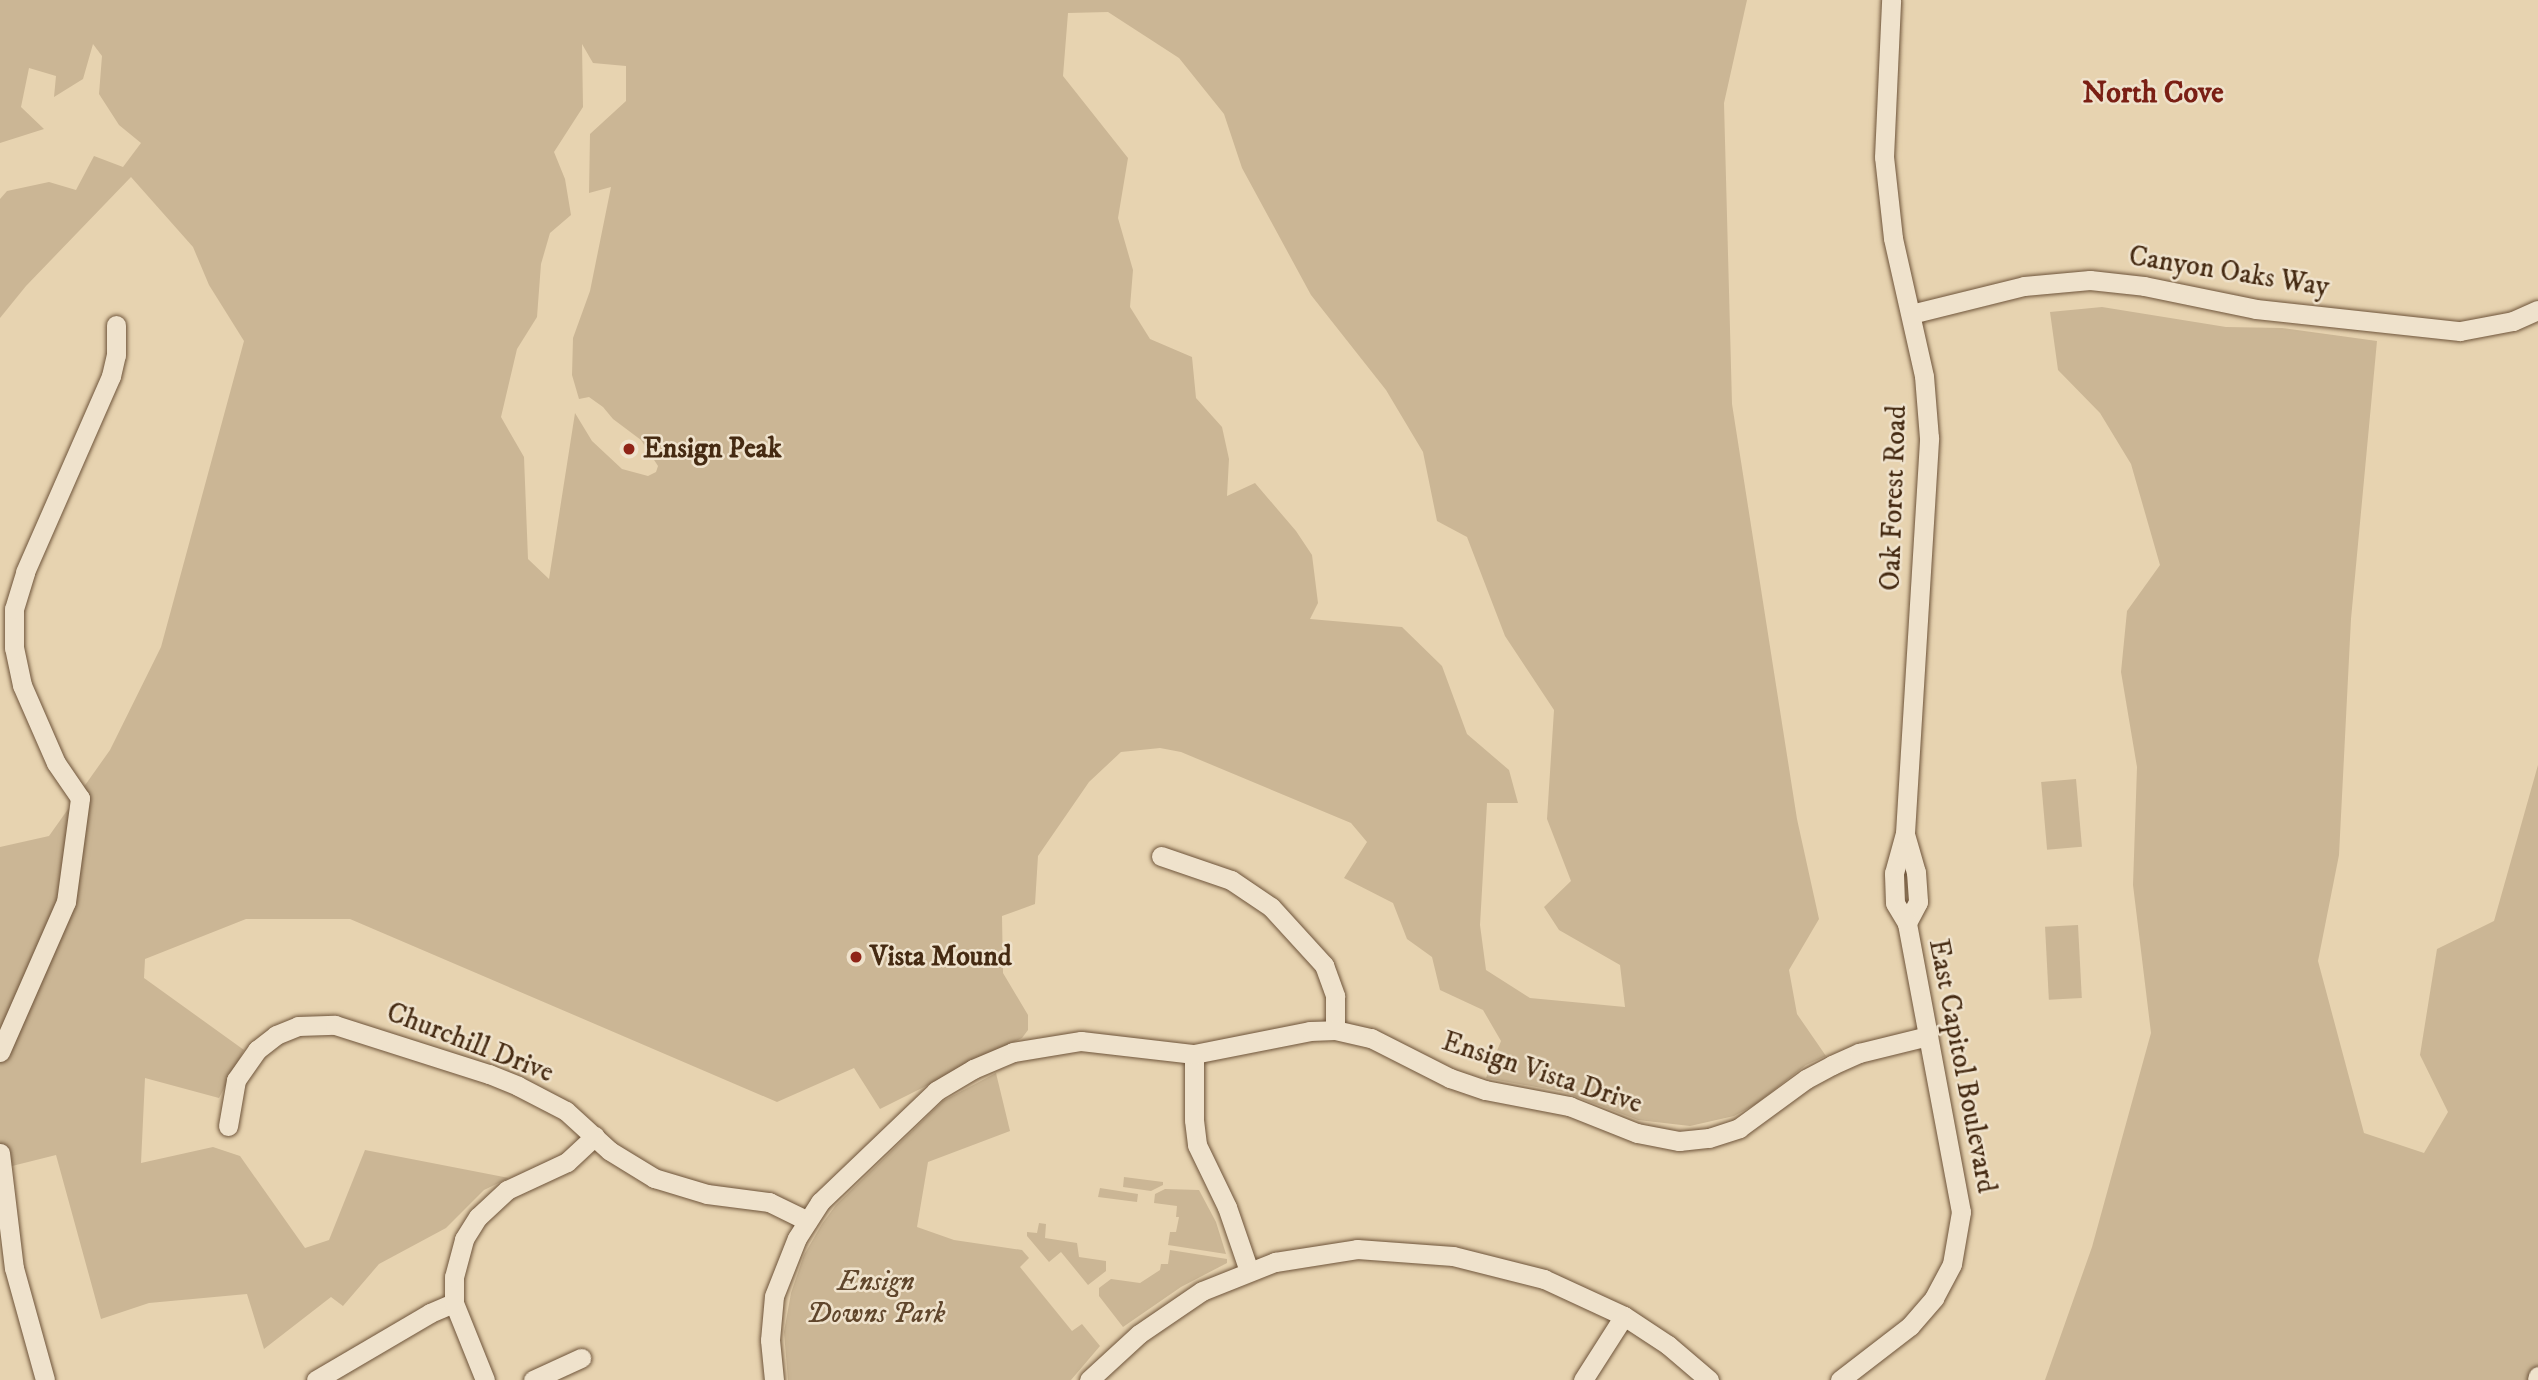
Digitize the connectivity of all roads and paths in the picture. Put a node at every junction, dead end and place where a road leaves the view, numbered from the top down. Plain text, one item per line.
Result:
1 (1891, 0) edge
2 (2538, 310) edge
3 (1911, 314) junction
4 (116, 325) dead end
5 (8, 670) edge
6 (1161, 856) dead end
7 (1907, 923) joint
8 (1335, 1030) junction
9 (1928, 1036) junction
10 (0, 1052) edge
11 (1194, 1054) junction
12 (228, 1126) dead end
13 (595, 1136) junction
14 (0, 1153) edge
15 (808, 1221) junction
16 (1249, 1270) junction
17 (454, 1303) junction
18 (1624, 1317) junction
19 (581, 1358) dead end
20 (45, 1380) edge
21 (316, 1380) edge
22 (485, 1380) edge
23 (533, 1380) edge
24 (774, 1380) edge
25 (1089, 1380) edge
26 (1583, 1380) edge
27 (1709, 1380) edge
28 (1840, 1380) edge

1 - 3 street, Oak Forest Road
2 - 3 street, Canyon Oaks Way
3 - 7 street, Oak Forest Road
4 - 5 street
5 - 10 street
6 - 8 street
7 - 9 street, East Capitol Boulevard
8 - 9 street, Ensign Vista Drive
8 - 11 street, Ensign Vista Drive
9 - 28 street, East Capitol Boulevard
11 - 15 street, Ensign Vista Drive
11 - 16 street
12 - 13 street, Churchill Drive
13 - 15 street, Churchill Drive
13 - 17 street
14 - 20 street
15 - 24 street, Ensign Vista Drive
16 - 18 street
16 - 25 street
17 - 21 street
17 - 22 street
18 - 26 street
18 - 27 street
19 - 23 street

